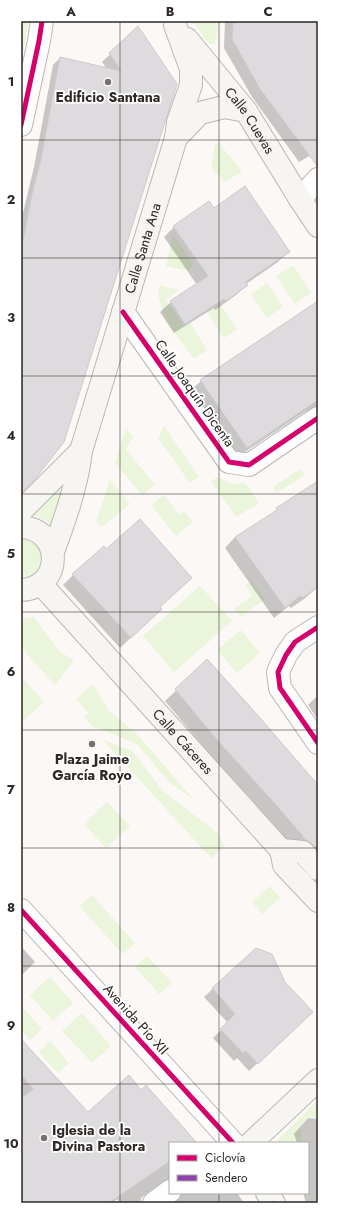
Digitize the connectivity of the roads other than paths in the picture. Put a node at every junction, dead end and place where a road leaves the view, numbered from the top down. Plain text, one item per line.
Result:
1 (42, 21) edge
2 (173, 23) edge
3 (246, 111) junction
4 (21, 125) edge
5 (176, 138) junction
6 (318, 179) edge
7 (300, 199) junction
8 (318, 226) edge
9 (123, 312) junction
10 (318, 418) edge
11 (81, 451) junction
12 (21, 511) edge
13 (21, 527) edge
14 (53, 552) junction
15 (31, 587) edge
16 (318, 627) edge
17 (318, 743) edge
18 (281, 850) junction
19 (318, 869) edge
20 (318, 901) edge
21 (21, 910) edge
22 (318, 1080) edge
23 (231, 1142) edge
24 (252, 1142) edge
25 (169, 1193) edge
26 (269, 1194) edge
27 (154, 1203) edge
28 (274, 1203) edge

1 - 4 street
2 - 3 main road, Calle Cuevas
2 - 5 main road, Calle Santa Ana
3 - 5 main road, Calle Santa Ana
3 - 7 main road, Calle Cuevas
5 - 9 main road, Calle Santa Ana
6 - 7 street
7 - 8 main road, Calle Cuevas
9 - 10 street, Calle Joaquín Dicenta
9 - 11 main road, Calle Santa Ana
11 - 12 main road, Calle Santa Ana
11 - 14 main road, Calle Santa Ana
13 - 14 main road
14 - 15 main road, Calle Santa Ana
15 - 18 main road, Calle Cáceres
16 - 17 street
18 - 19 main road
18 - 20 main road, Calle Cáceres
21 - 23 street, Avenida Pío XII
22 - 24 main road
25 - 27 street
26 - 28 main road

